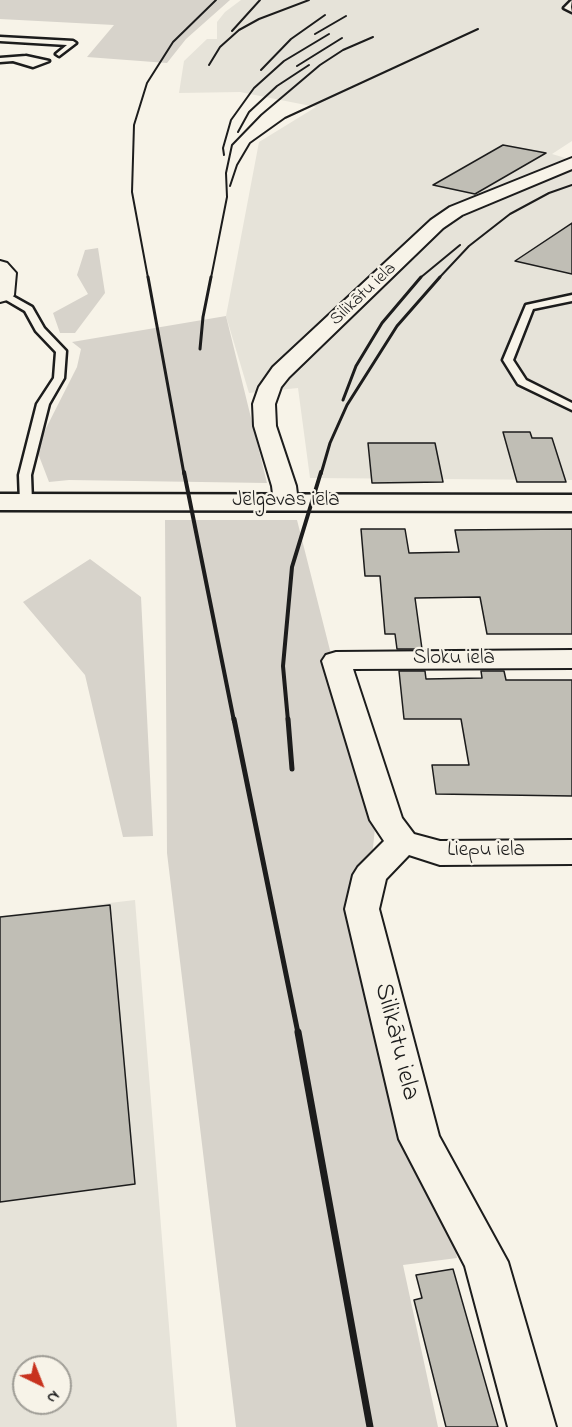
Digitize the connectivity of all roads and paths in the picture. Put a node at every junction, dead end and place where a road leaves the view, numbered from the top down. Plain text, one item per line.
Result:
1 (572, 2) edge
2 (572, 10) edge
3 (0, 39) edge
4 (59, 54) dead end
5 (14, 59) dead end
6 (0, 60) edge
7 (572, 163) edge
8 (0, 267) edge
9 (2, 296) edge
10 (572, 298) edge
11 (572, 407) edge
12 (13, 502) edge
13 (286, 502) junction
14 (572, 503) edge
15 (572, 659) edge
16 (402, 842) junction
17 (572, 852) edge
18 (532, 1427) edge

1 - 2 lane
3 - 4 lane
5 - 6 lane
7 - 13 street, Silikātu iela
8 - 9 street
9 - 12 lane
10 - 11 lane
12 - 13 street, Jelgavas iela
13 - 14 street, Jelgavas iela
15 - 16 street, Sloku iela
16 - 17 street, Liepu iela
16 - 18 street, Silikātu iela

